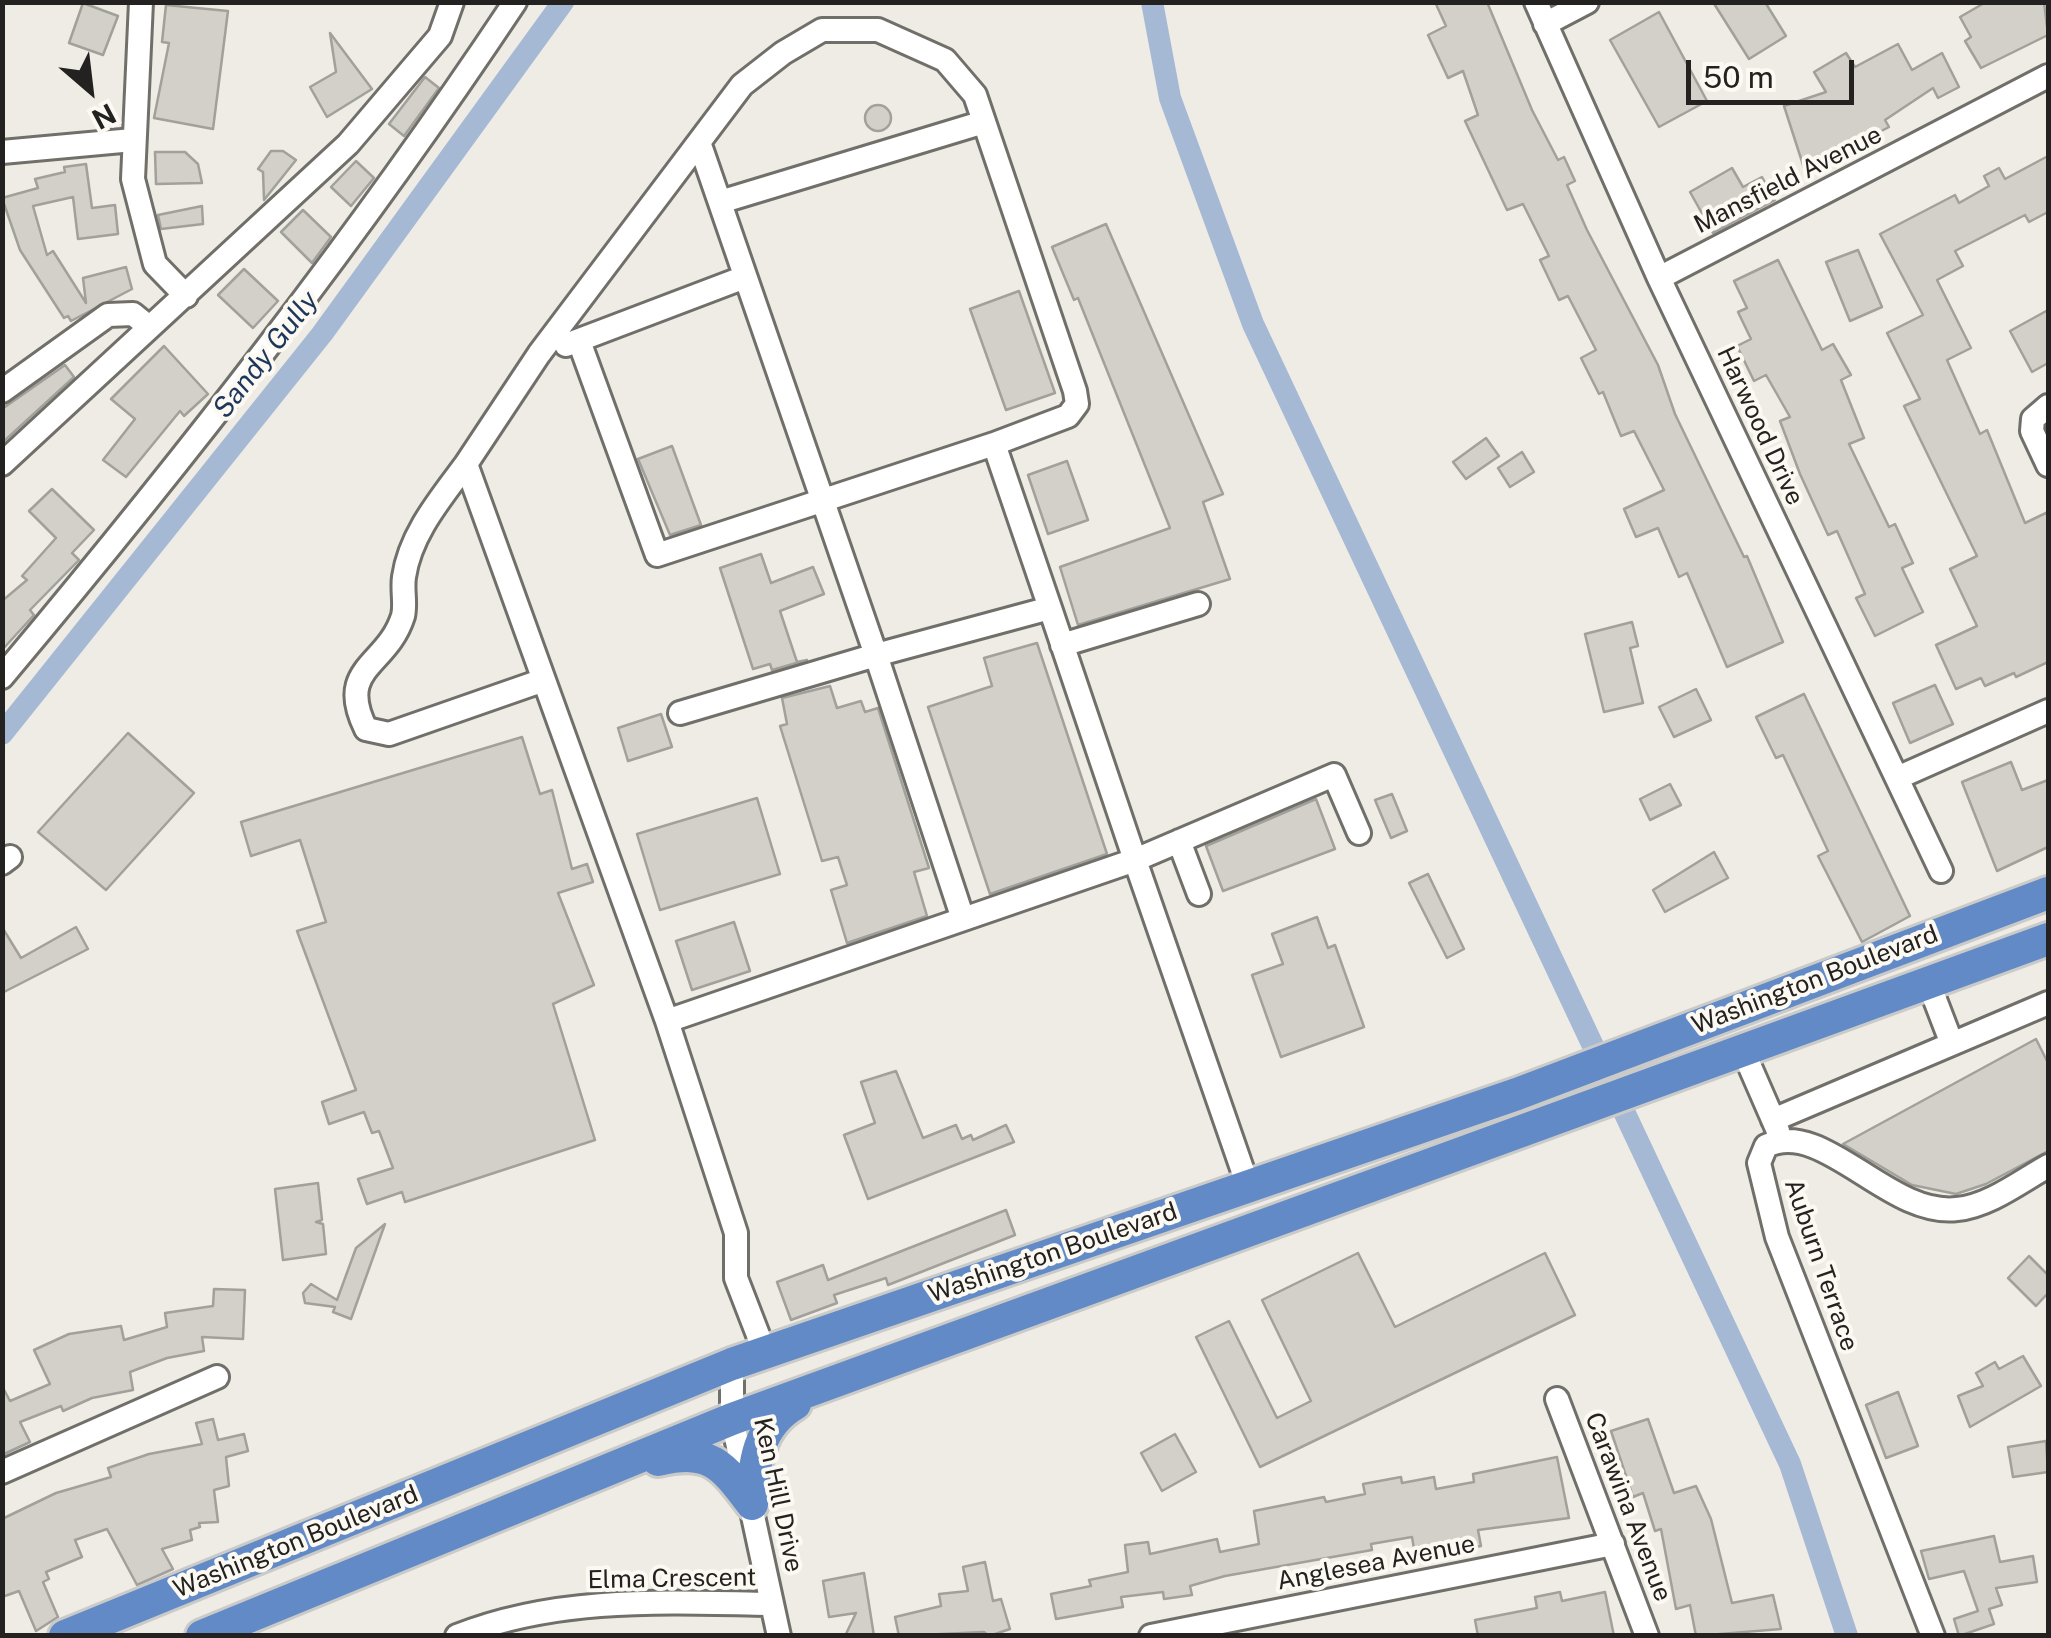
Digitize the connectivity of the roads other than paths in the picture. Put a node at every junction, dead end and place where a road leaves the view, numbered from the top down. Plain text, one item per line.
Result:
1 (141, 2) edge
2 (452, 2) edge
3 (515, 2) edge
4 (1587, 2) edge
5 (1541, 13) edge
6 (2048, 76) edge
7 (984, 122) junction
8 (133, 140) junction
9 (699, 142) junction
10 (2, 152) edge
11 (720, 202) junction
12 (745, 277) junction
13 (1659, 278) junction
14 (186, 296) junction
15 (149, 327) junction
16 (579, 340) junction
17 (539, 354) junction
18 (2, 391) edge
19 (2048, 406) edge
20 (994, 444) junction
21 (2, 464) edge
22 (466, 464) junction
23 (2048, 464) edge
24 (819, 501) junction
25 (1198, 604) dead end
26 (1050, 608) junction
27 (1062, 645) junction
28 (876, 656) junction
29 (2, 677) edge
30 (541, 681) junction
31 (2048, 711) edge
32 (680, 713) dead end
33 (1897, 778) junction
34 (1359, 833) dead end
35 (1178, 841) junction
36 (1135, 860) junction
37 (1941, 871) dead end
38 (2048, 893) edge
39 (1199, 894) dead end
40 (962, 916) junction
41 (2048, 939) edge
42 (1929, 984) junction
43 (2048, 1003) edge
44 (667, 1021) junction
45 (1952, 1044) junction
46 (1744, 1052) junction
47 (1777, 1130) junction
48 (2048, 1166) edge
49 (1248, 1186) junction
50 (765, 1352) junction
51 (732, 1364) junction
52 (860, 1373) junction
53 (217, 1377) dead end
54 (1557, 1399) dead end
55 (732, 1419) junction
56 (611, 1466) junction
57 (2, 1472) edge
58 (752, 1504) junction
59 (1613, 1544) junction
60 (772, 1604) junction
61 (65, 1636) edge
62 (202, 1636) edge
63 (457, 1636) edge
64 (779, 1636) edge
65 (1151, 1636) edge
66 (1647, 1636) edge
67 (1932, 1636) edge

1 - 8 street
2 - 14 street
3 - 29 street
4 - 5 street
5 - 13 street, Harwood Drive
6 - 13 street, Mansfield Avenue
7 - 9 street
7 - 11 street
7 - 20 street
8 - 10 street
8 - 14 street
9 - 11 street
9 - 17 street
11 - 12 street
12 - 16 street
12 - 24 street
13 - 33 street, Harwood Drive
14 - 15 street
15 - 18 street
15 - 21 street
16 - 17 street
16 - 24 street
17 - 22 street
19 - 23 street
20 - 24 street
20 - 26 street
22 - 30 street
22 - 30 street
24 - 28 street
25 - 27 street
26 - 27 street
26 - 28 street
27 - 36 street
28 - 32 street
28 - 40 street
30 - 44 street
31 - 33 street
33 - 37 street, Harwood Drive
34 - 35 street
35 - 36 street
35 - 39 street
36 - 40 street
36 - 49 street
38 - 49 highway, Washington Boulevard
40 - 44 street
41 - 42 highway, Washington Boulevard
42 - 45 street
42 - 46 highway, Washington Boulevard
43 - 45 street
44 - 50 street
45 - 47 street
46 - 47 street
46 - 52 highway, Washington Boulevard
47 - 48 street, Auburn Terrace
47 - 67 street, Auburn Terrace
49 - 50 highway, Washington Boulevard
50 - 51 highway, Washington Boulevard
51 - 55 street, Ken Hill Drive
51 - 61 highway, Washington Boulevard
52 - 55 highway, Washington Boulevard
52 - 58 highway
53 - 57 street
54 - 59 street, Carawina Avenue
55 - 56 highway, Washington Boulevard
55 - 58 street, Ken Hill Drive
56 - 58 highway
56 - 62 highway, Washington Boulevard
58 - 60 street, Ken Hill Drive
59 - 65 street, Anglesea Avenue
59 - 66 street, Carawina Avenue
60 - 63 street, Elma Crescent
60 - 64 street, Ken Hill Drive

